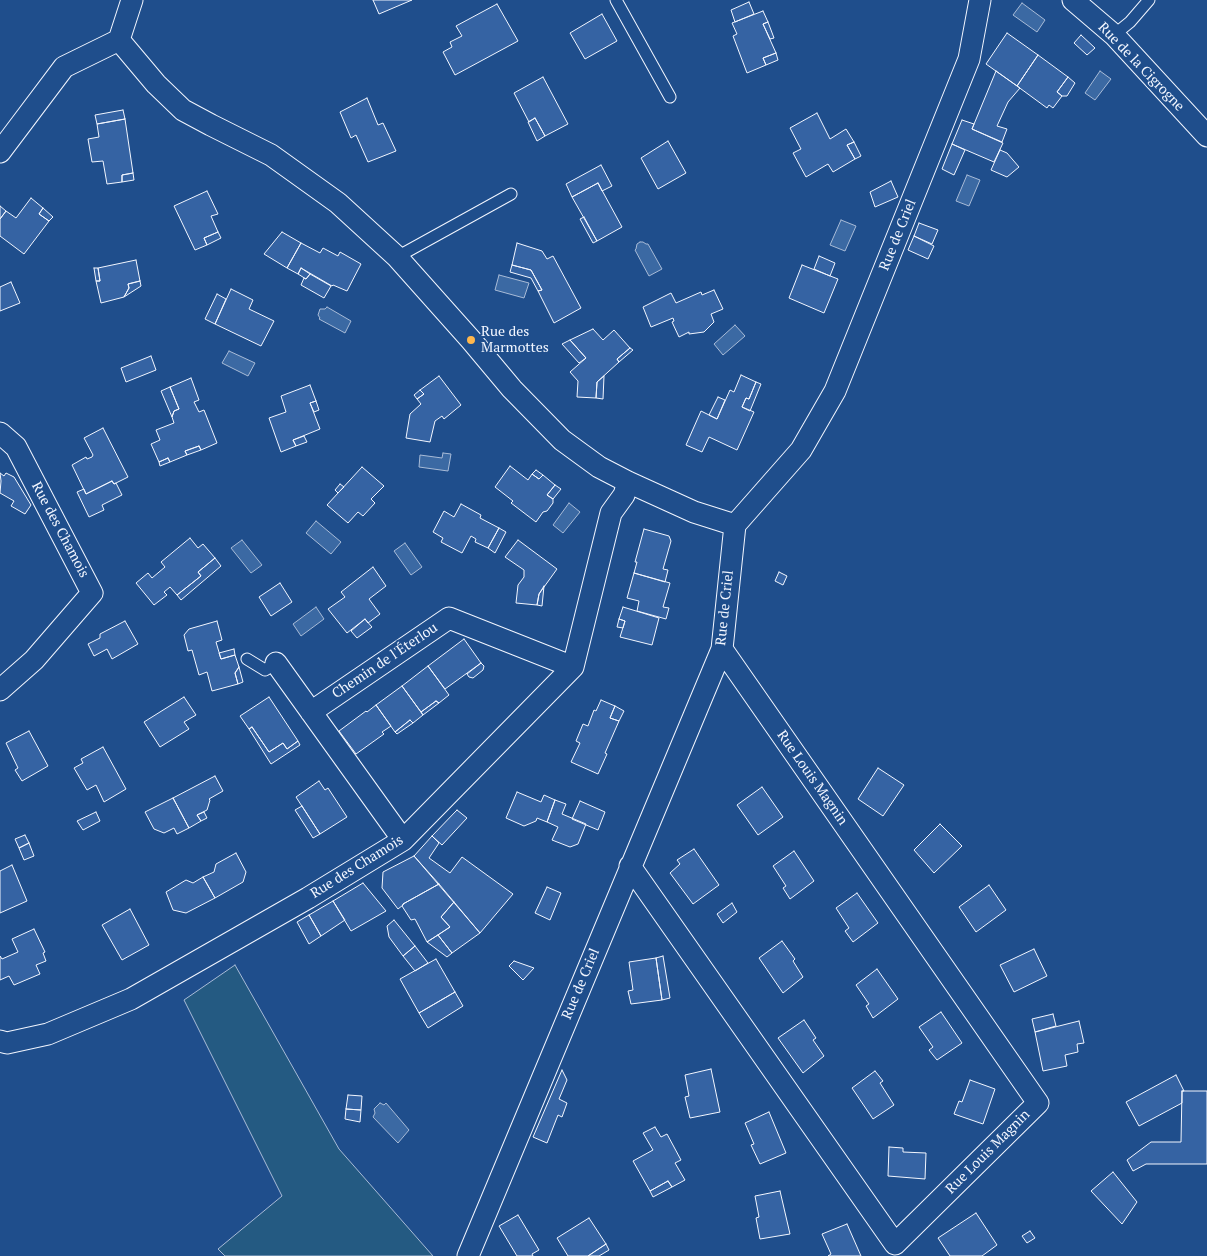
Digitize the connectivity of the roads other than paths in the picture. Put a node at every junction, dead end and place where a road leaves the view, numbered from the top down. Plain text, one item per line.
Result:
1 (132, 0) edge
2 (616, 0) edge
3 (980, 0) edge
4 (1073, 0) edge
5 (1150, 0) edge
6 (1114, 35) junction
7 (119, 40) junction
8 (670, 97) dead end
9 (1207, 136) edge
10 (0, 152) edge
11 (511, 194) dead end
12 (397, 256) junction
13 (0, 433) edge
14 (628, 482) junction
15 (735, 525) junction
16 (722, 649) junction
17 (248, 659) dead end
18 (276, 663) joint
19 (573, 667) junction
20 (0, 690) edge
21 (311, 712) junction
22 (403, 840) junction
23 (630, 866) junction
24 (0, 1042) edge
25 (468, 1256) edge

1 - 7 street
2 - 8 lane
3 - 15 street, Rue de Criel
4 - 6 street, Rue de la Cigrogne
5 - 6 lane
6 - 9 street, Rue de la Cigrogne
7 - 10 street
7 - 12 street
11 - 12 lane
12 - 14 street
13 - 20 street, Rue des Chamois
14 - 15 street
14 - 19 street
15 - 16 street, Rue de Criel
16 - 23 street, Rue de Criel
16 - 23 street, Rue Louis Magnin
17 - 18 lane
18 - 21 street
19 - 21 street, Chemin de l'Éterlou
19 - 22 street, Rue des Chamois
21 - 22 street
22 - 24 street, Rue des Chamois
23 - 25 street, Rue de Criel

